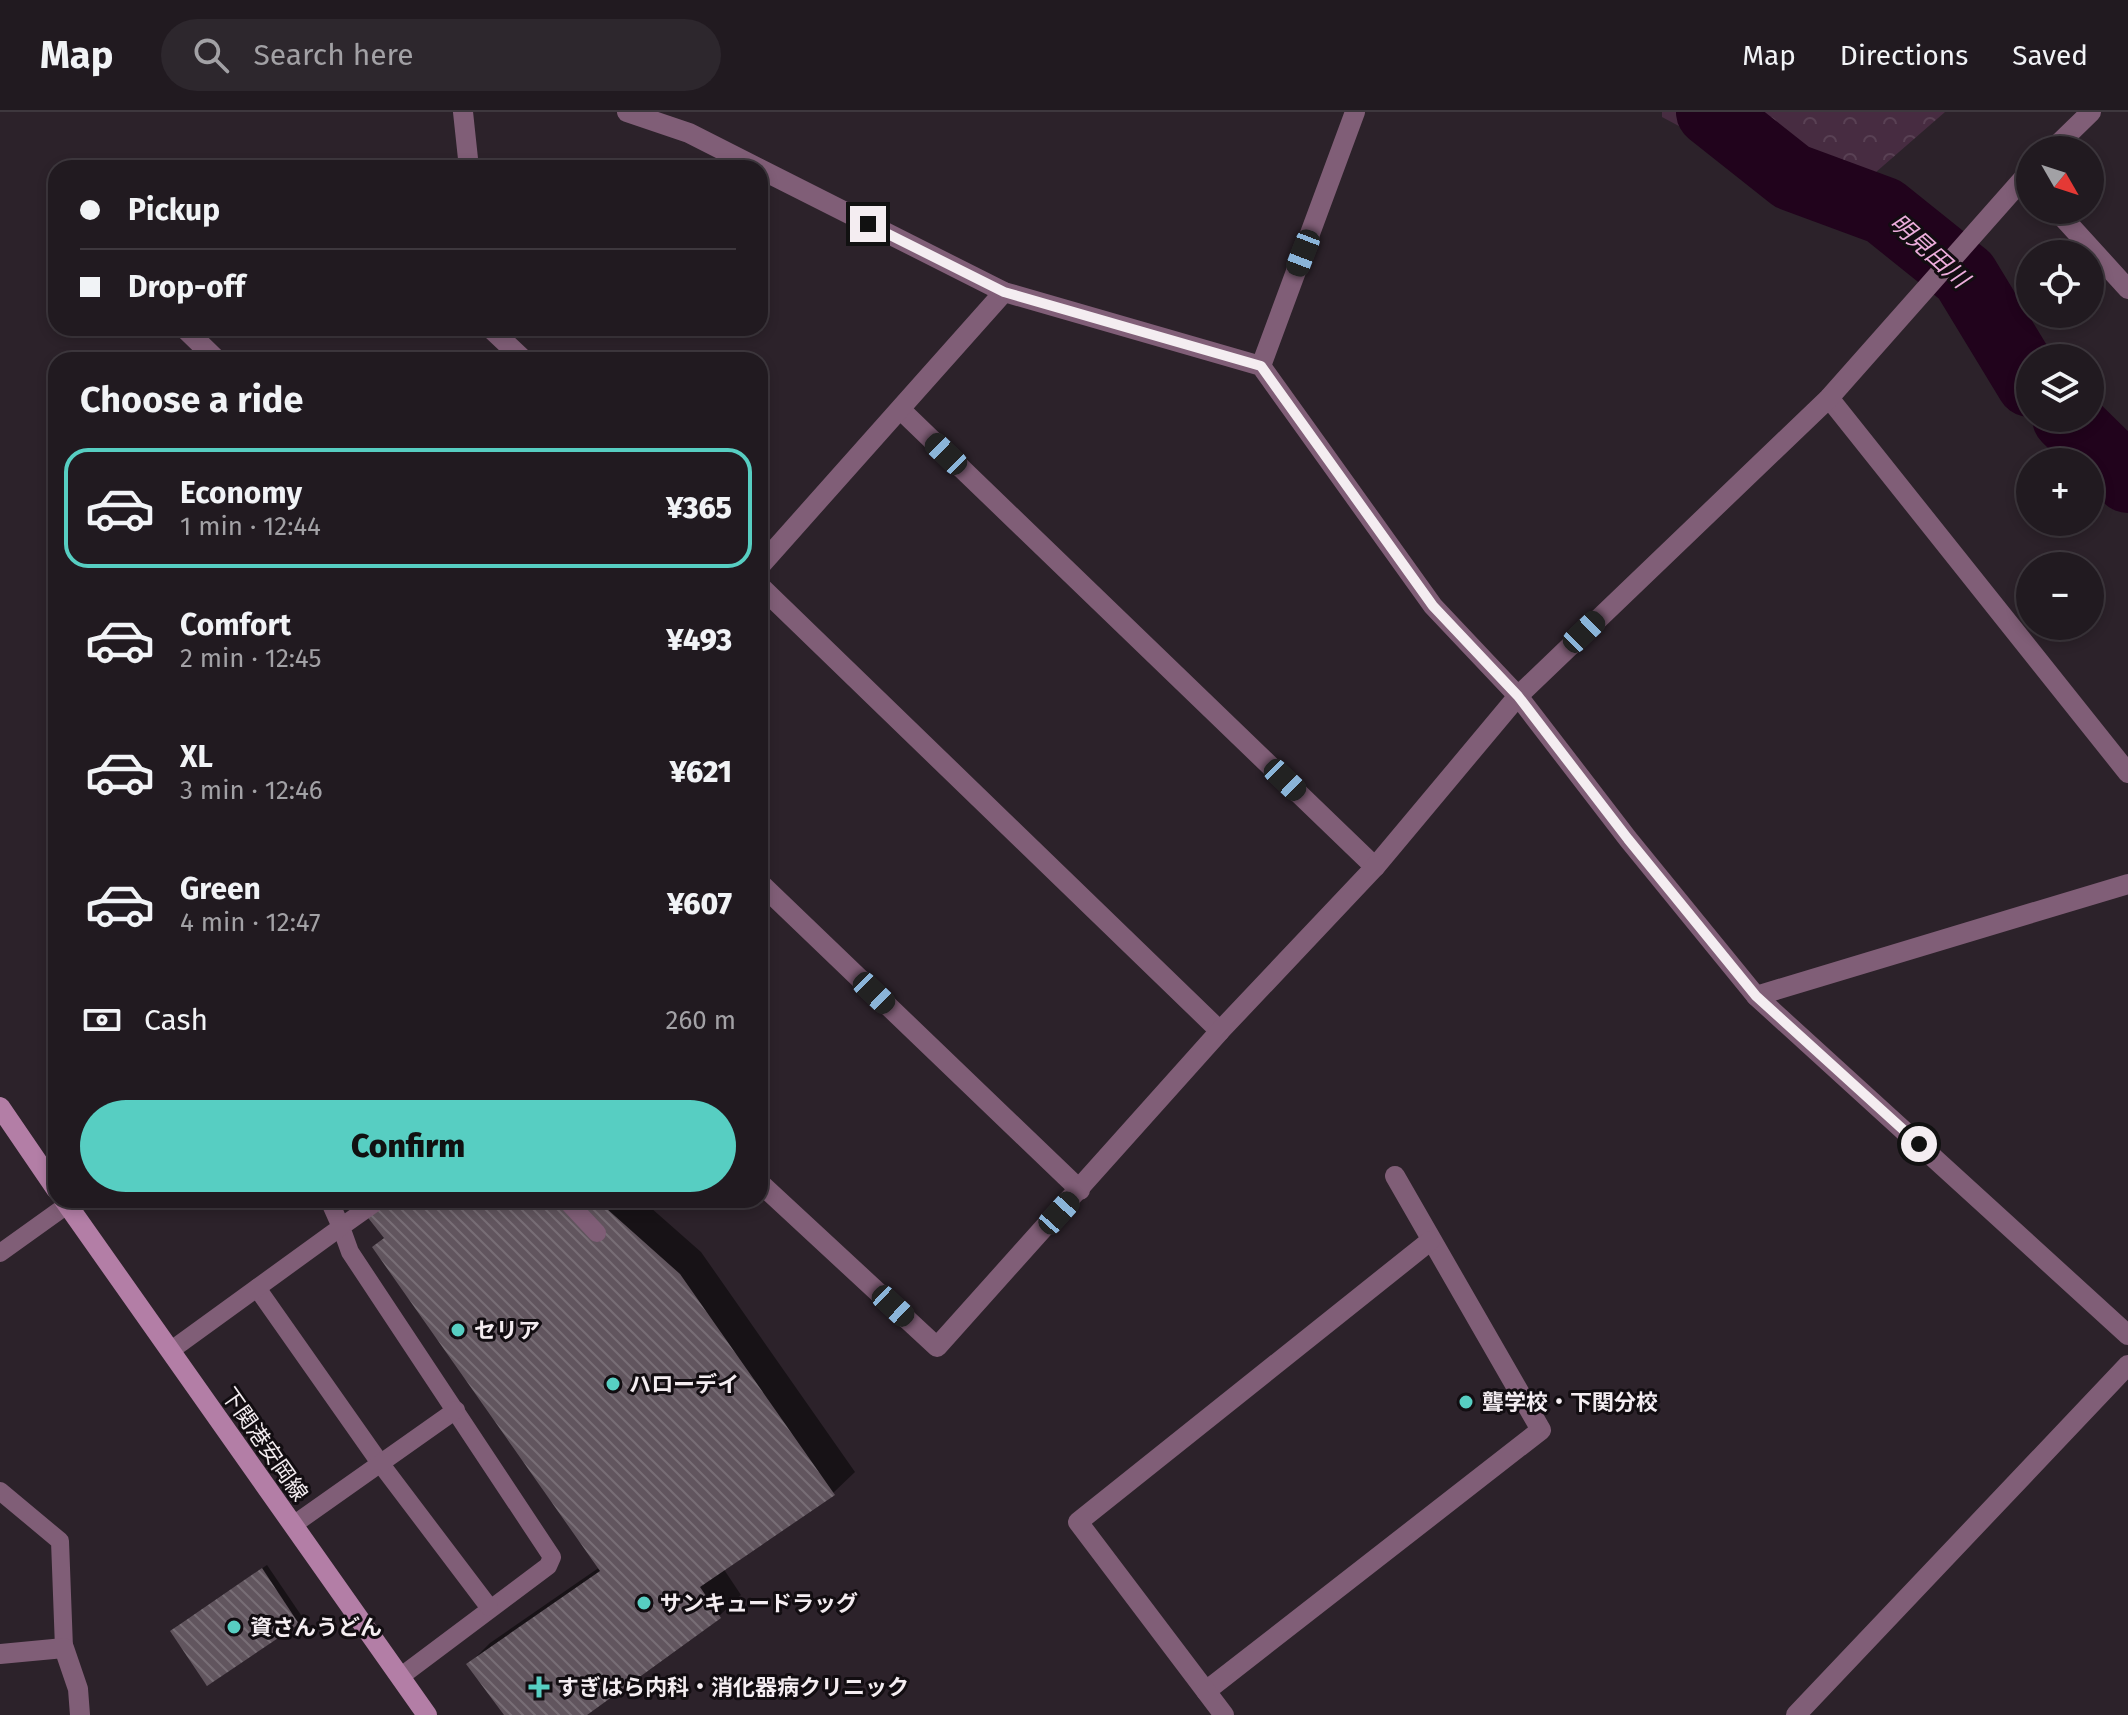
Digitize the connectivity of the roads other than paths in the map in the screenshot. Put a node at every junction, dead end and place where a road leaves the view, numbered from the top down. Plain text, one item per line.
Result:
1 (463, 112) edge
2 (627, 112) edge
3 (1355, 112) edge
4 (2091, 112) edge
5 (2066, 136) edge
6 (468, 160) edge
7 (742, 160) edge
8 (768, 174) edge
9 (2016, 189) edge
10 (2069, 224) edge
11 (2128, 289) edge
12 (1004, 292) junction
13 (192, 336) edge
14 (498, 336) edge
15 (209, 352) edge
16 (516, 352) edge
17 (1261, 366) junction
18 (1829, 398) junction
19 (901, 410) junction
20 (768, 557) edge
21 (768, 594) edge
22 (1518, 696) junction
23 (2128, 773) edge
24 (1375, 867) junction
25 (2128, 884) edge
26 (768, 891) edge
27 (1756, 996) junction
28 (1220, 1031) junction
29 (0, 1107) edge
30 (48, 1174) edge
31 (1395, 1176) dead end
32 (768, 1190) edge
33 (1080, 1190) junction
34 (53, 1208) edge
35 (72, 1208) edge
36 (333, 1208) edge
37 (368, 1208) edge
38 (576, 1208) edge
39 (341, 1227) junction
40 (597, 1233) dead end
41 (1430, 1241) junction
42 (0, 1253) edge
43 (257, 1288) junction
44 (2128, 1335) edge
45 (170, 1351) junction
46 (2128, 1365) edge
47 (456, 1410) junction
48 (380, 1463) junction
49 (0, 1491) edge
50 (293, 1525) junction
51 (489, 1607) junction
52 (64, 1648) junction
53 (0, 1654) edge
54 (400, 1677) junction
55 (1206, 1691) junction
56 (80, 1715) edge
57 (427, 1715) edge
58 (1224, 1715) edge
59 (1796, 1715) edge

1 - 6 street
2 - 7 street
3 - 17 street
4 - 5 street
8 - 12 street
9 - 18 street
10 - 11 street
12 - 17 street
12 - 19 street
13 - 15 street
14 - 16 street
17 - 22 street
18 - 22 street
18 - 23 street
19 - 20 street
19 - 24 street
21 - 28 street
22 - 24 street
22 - 27 street
24 - 28 street
25 - 27 street
26 - 33 street
27 - 44 street
28 - 33 street
29 - 30 main road, 下関港安岡線
31 - 41 street
32 - 33 street
34 - 42 lane
35 - 45 main road, 下関港安岡線
36 - 39 lane
37 - 39 lane
38 - 40 lane
39 - 43 lane
39 - 47 lane
41 - 55 street
41 - 55 street
43 - 45 lane
43 - 48 lane
45 - 50 main road, 下関港安岡線
46 - 59 street
47 - 48 lane
47 - 51 lane
48 - 50 lane
48 - 51 lane
49 - 52 lane
50 - 54 main road, 下関港安岡線
51 - 54 lane
52 - 53 street
52 - 56 street
54 - 57 main road, 下関港安岡線
55 - 58 street

